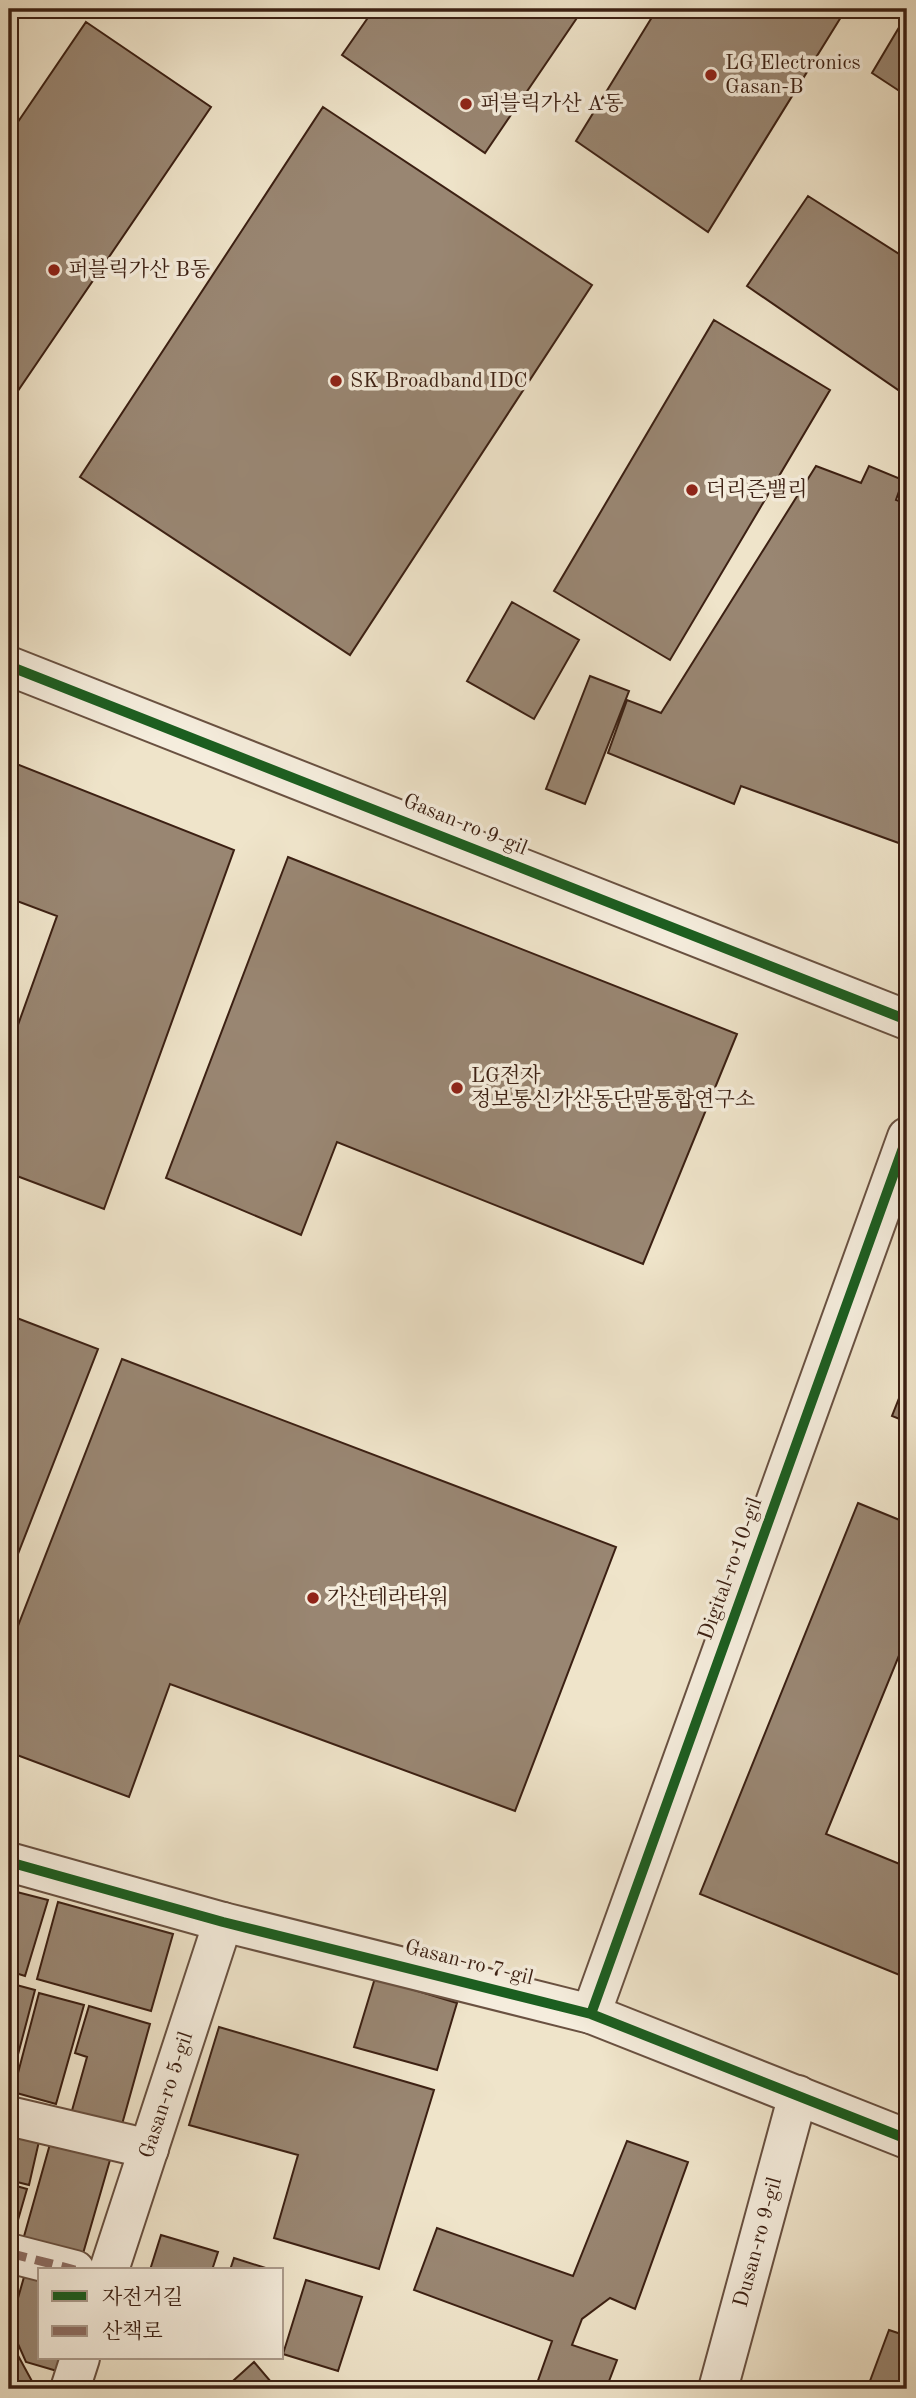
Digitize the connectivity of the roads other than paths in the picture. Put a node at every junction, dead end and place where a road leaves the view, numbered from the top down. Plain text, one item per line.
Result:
1 (9, 666) edge
2 (907, 1020) edge
3 (907, 1137) edge
4 (9, 1862) edge
5 (223, 1922) junction
6 (591, 2014) junction
7 (798, 2095) junction
8 (9, 2116) edge
9 (907, 2139) edge
10 (149, 2149) junction
11 (9, 2253) edge
12 (67, 2268) edge
13 (110, 2268) edge
14 (79, 2360) edge
15 (70, 2389) edge
16 (718, 2389) edge

1 - 2 street, Gasan-ro 9-gil
3 - 6 street, Digital-ro 10-gil
4 - 5 street, Gasan-ro 7-gil
5 - 6 street, Gasan-ro 7-gil
5 - 10 street, Gasan-ro 5-gil
6 - 7 street, Gasan-ro 7-gil
7 - 9 street, Gasan-ro 7-gil
7 - 16 street, Dusan-ro 9-gil
8 - 10 street
10 - 13 street, Gasan-ro 5-gil
11 - 12 street
14 - 15 street

